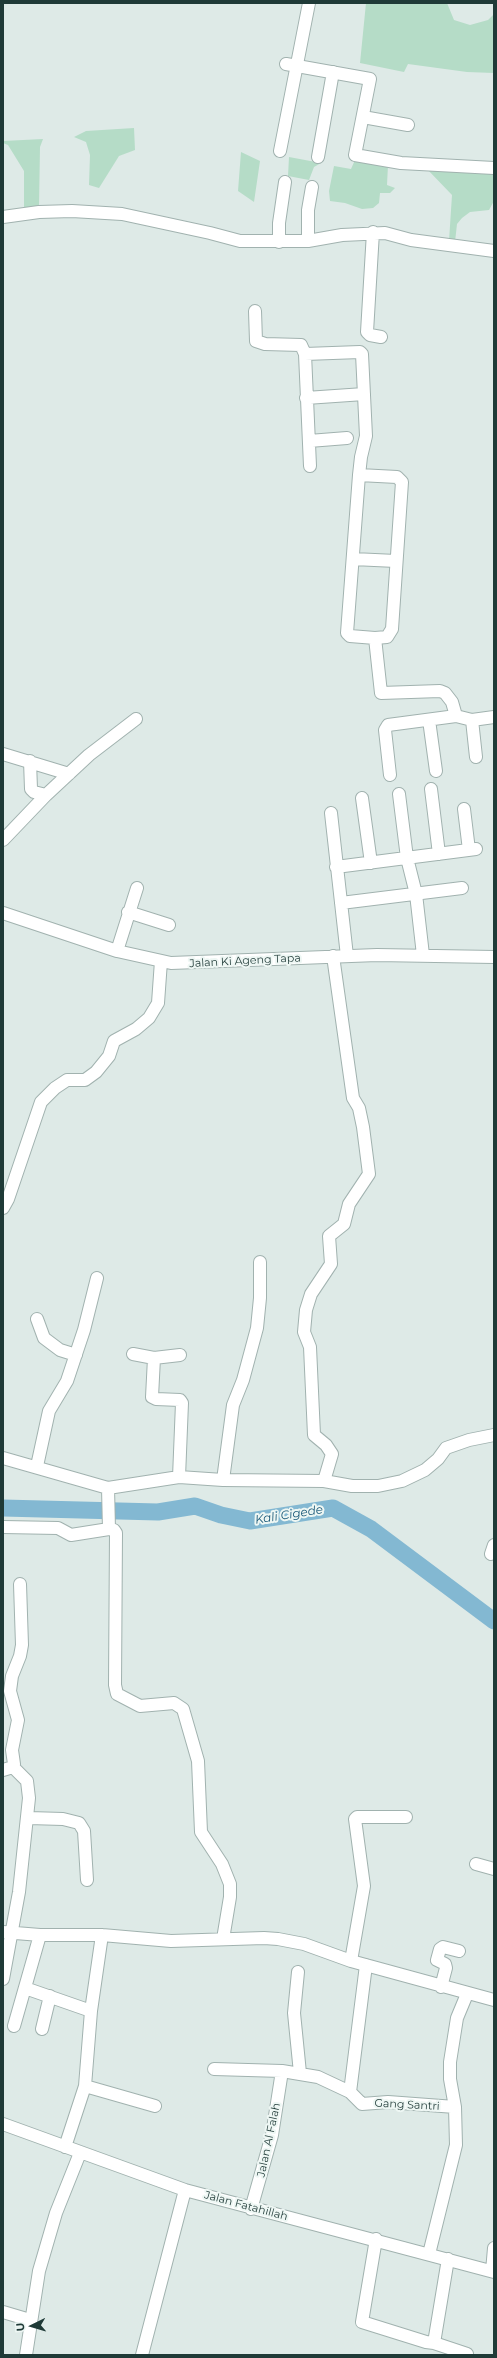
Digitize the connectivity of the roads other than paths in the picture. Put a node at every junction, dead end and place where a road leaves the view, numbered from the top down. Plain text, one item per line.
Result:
1 (309, 3) edge
2 (291, 65) junction
3 (333, 72) junction
4 (363, 117) junction
5 (408, 125) dead end
6 (280, 151) dead end
7 (318, 157) dead end
8 (494, 168) edge
9 (285, 182) dead end
10 (312, 187) dead end
11 (3, 217) edge
12 (373, 232) junction
13 (308, 241) junction
14 (279, 242) junction
15 (494, 251) edge
16 (255, 311) dead end
17 (381, 337) dead end
18 (305, 354) junction
19 (364, 394) junction
20 (306, 398) junction
21 (347, 438) dead end
22 (309, 441) junction
23 (310, 466) dead end
24 (360, 475) junction
25 (353, 559) junction
26 (396, 561) junction
27 (375, 638) junction
28 (456, 716) junction
29 (494, 717) edge
30 (136, 719) dead end
31 (428, 720) junction
32 (472, 720) junction
33 (3, 754) edge
34 (476, 757) dead end
35 (30, 761) junction
36 (436, 771) dead end
37 (69, 774) junction
38 (390, 776) dead end
39 (431, 790) dead end
40 (399, 794) dead end
41 (46, 795) junction
42 (362, 798) dead end
43 (464, 809) dead end
44 (331, 813) dead end
45 (3, 840) edge
46 (439, 854) junction
47 (408, 858) junction
48 (371, 863) junction
49 (336, 867) junction
50 (136, 888) dead end
51 (462, 888) dead end
52 (416, 894) junction
53 (341, 903) junction
54 (128, 912) junction
55 (3, 913) edge
56 (170, 925) dead end
57 (117, 951) junction
58 (422, 955) junction
59 (333, 956) junction
60 (347, 956) junction
61 (494, 957) edge
62 (161, 961) junction
63 (3, 1208) edge
64 (260, 1262) dead end
65 (97, 1278) dead end
66 (37, 1319) dead end
67 (76, 1354) junction
68 (133, 1354) dead end
69 (180, 1355) dead end
70 (154, 1358) junction
71 (494, 1435) edge
72 (3, 1458) edge
73 (37, 1466) junction
74 (179, 1477) junction
75 (223, 1480) junction
76 (324, 1481) junction
77 (108, 1491) junction
78 (109, 1524) junction
79 (3, 1527) edge
80 (20, 1584) dead end
81 (7, 1675) edge
82 (8, 1769) edge
83 (406, 1817) dead end
84 (28, 1818) junction
85 (476, 1864) dead end
86 (494, 1869) edge
87 (87, 1880) dead end
88 (7, 1932) edge
89 (40, 1935) junction
90 (102, 1935) junction
91 (223, 1939) junction
92 (459, 1951) dead end
93 (351, 1961) junction
94 (366, 1965) junction
95 (298, 1972) dead end
96 (3, 1979) edge
97 (441, 1987) junction
98 (25, 1988) junction
99 (467, 1994) junction
100 (50, 1996) junction
101 (494, 2000) edge
102 (90, 2011) junction
103 (14, 2026) dead end
104 (42, 2029) dead end
105 (214, 2069) dead end
106 (282, 2071) junction
107 (300, 2073) junction
108 (85, 2086) junction
109 (350, 2092) junction
110 (155, 2106) dead end
111 (455, 2107) junction
112 (3, 2124) edge
113 (65, 2147) junction
114 (80, 2153) junction
115 (185, 2190) junction
116 (251, 2209) junction
117 (376, 2239) junction
118 (494, 2248) edge
119 (430, 2254) junction
120 (448, 2259) junction
121 (493, 2272) edge
122 (3, 2312) edge
123 (30, 2320) junction
124 (434, 2343) junction
125 (26, 2355) edge
126 (142, 2355) edge
127 (468, 2355) edge

1 - 2 street
2 - 3 street
2 - 6 street
3 - 4 street
3 - 7 street
4 - 5 street
4 - 8 street
9 - 14 street
10 - 13 street
11 - 14 street
12 - 13 street
12 - 15 street
12 - 17 street
13 - 14 street
16 - 18 street
18 - 19 street
18 - 20 street
19 - 20 street
19 - 24 street
20 - 22 street
21 - 22 street
22 - 23 street
24 - 25 street
24 - 26 street
25 - 26 street
25 - 27 street
26 - 27 street
27 - 28 street
28 - 31 street
28 - 32 street
29 - 32 street
30 - 37 street
31 - 36 street
31 - 38 street
32 - 34 street
33 - 35 street
35 - 37 street
35 - 41 street
37 - 41 street
39 - 46 street
40 - 47 street
41 - 45 street
42 - 48 street
43 - 46 street
44 - 49 street
46 - 47 street
47 - 48 street
47 - 52 street
48 - 49 street
49 - 53 street
50 - 54 street
51 - 52 street
52 - 53 street
52 - 58 street
53 - 60 street
54 - 56 street
54 - 57 street
55 - 57 street, Jalan Ki Ageng Tapa
57 - 62 street, Jalan Ki Ageng Tapa
58 - 60 street, Jalan Ki Ageng Tapa
58 - 61 street, Jalan Ki Ageng Tapa
59 - 60 street, Jalan Ki Ageng Tapa
59 - 62 street, Jalan Ki Ageng Tapa
59 - 76 street
62 - 63 street
64 - 75 street
65 - 67 street
66 - 67 street
67 - 73 street
68 - 70 street
69 - 70 street
70 - 74 street
71 - 76 street
72 - 73 street
73 - 77 street
74 - 75 street
74 - 77 street
75 - 76 street
77 - 78 street
78 - 79 street
78 - 91 street
80 - 81 street
81 - 82 street
82 - 84 street
83 - 93 street
84 - 87 street
84 - 88 street
85 - 86 street
88 - 89 street
88 - 96 street
89 - 90 street
89 - 98 street
90 - 91 street
90 - 102 street
91 - 93 street
92 - 97 street
93 - 94 street
94 - 97 street
94 - 109 street
95 - 107 street
97 - 99 street
98 - 100 street
98 - 103 street
99 - 101 street
99 - 111 street
100 - 102 street
100 - 104 street
102 - 108 street
105 - 106 street
106 - 107 street
106 - 116 street, Jalan Al Falah
107 - 109 street
108 - 110 street
108 - 113 street
109 - 111 street, Gang Santri
111 - 119 street
112 - 113 street, Jalan Fatahillah
113 - 114 street, Jalan Fatahillah
114 - 115 street, Jalan Fatahillah
114 - 123 street
115 - 116 street, Jalan Fatahillah
115 - 126 street
116 - 117 street, Jalan Fatahillah
117 - 119 street, Jalan Fatahillah
117 - 124 street
118 - 121 street
119 - 120 street, Jalan Fatahillah
120 - 121 street, Jalan Fatahillah
120 - 124 street
122 - 123 street
123 - 125 street
124 - 127 street

